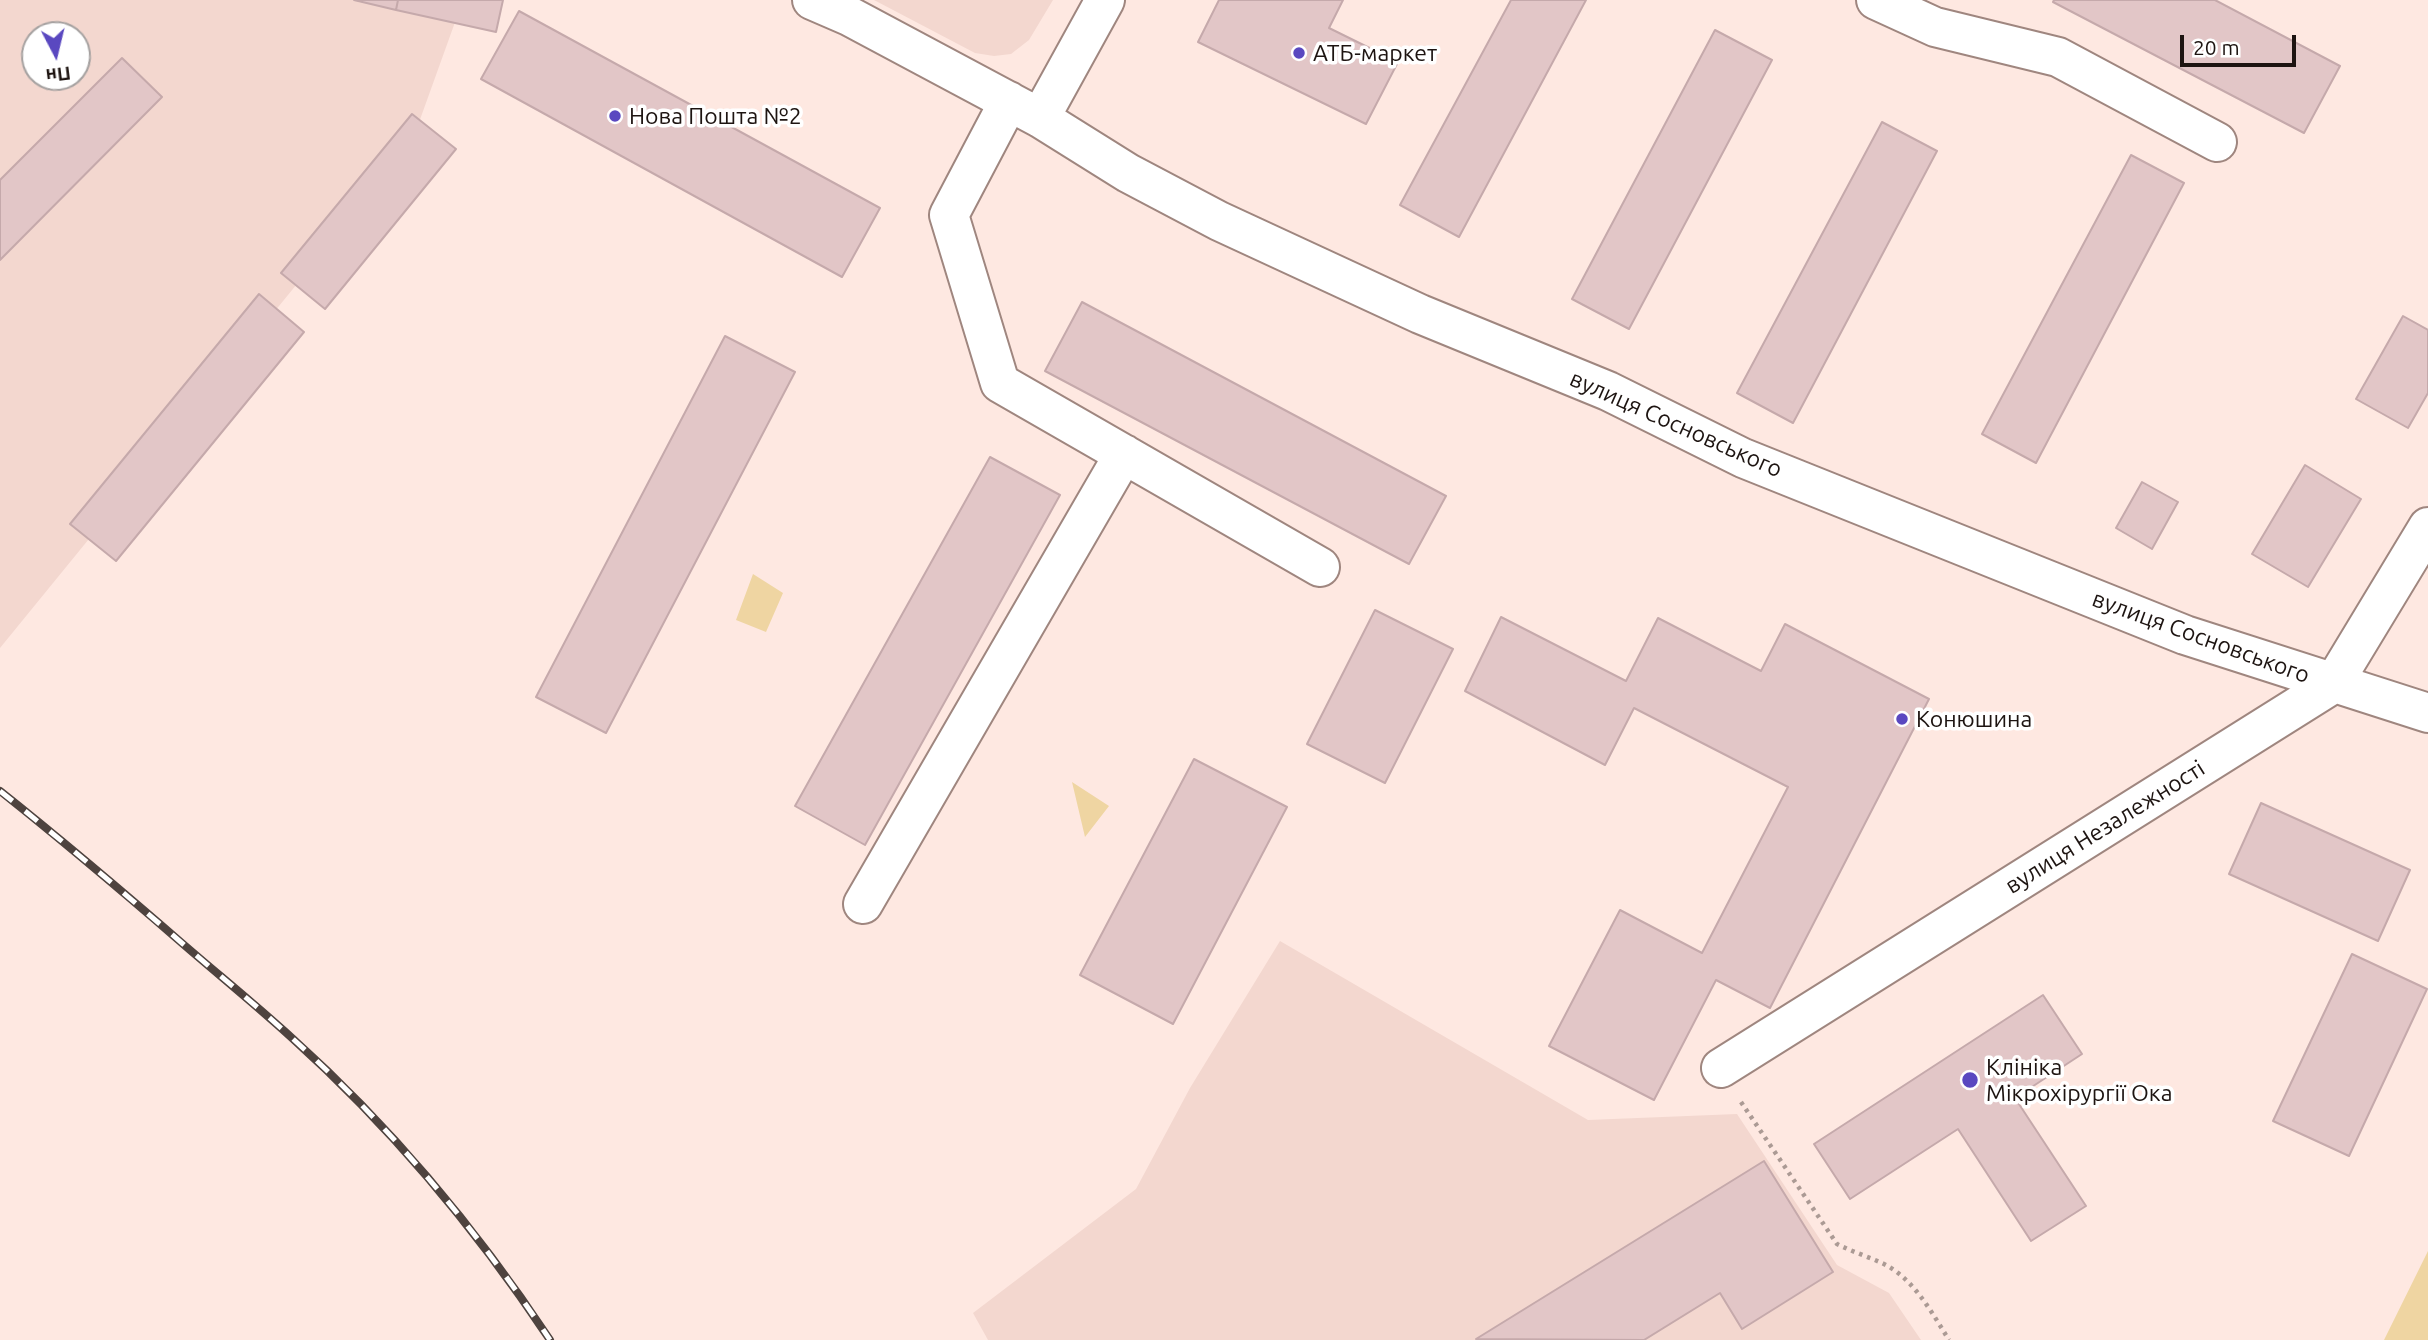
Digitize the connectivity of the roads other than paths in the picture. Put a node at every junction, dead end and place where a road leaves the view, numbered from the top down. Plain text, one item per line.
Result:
1 (812, 0) edge
2 (1105, 0) edge
3 (1876, 0) edge
4 (1024, 110) junction
5 (2217, 142) dead end
6 (1124, 454) junction
7 (2428, 527) edge
8 (1320, 568) dead end
9 (2333, 684) junction
10 (2428, 713) edge
11 (863, 904) dead end
12 (1721, 1068) road end

1 - 4 street, вулиця Сосновського
2 - 4 street
3 - 5 street
4 - 6 street
4 - 9 street, вулиця Сосновського
6 - 8 street
6 - 11 street
7 - 9 street, вулиця Незалежності
9 - 10 street, вулиця Сосновського
9 - 12 street, вулиця Незалежності

